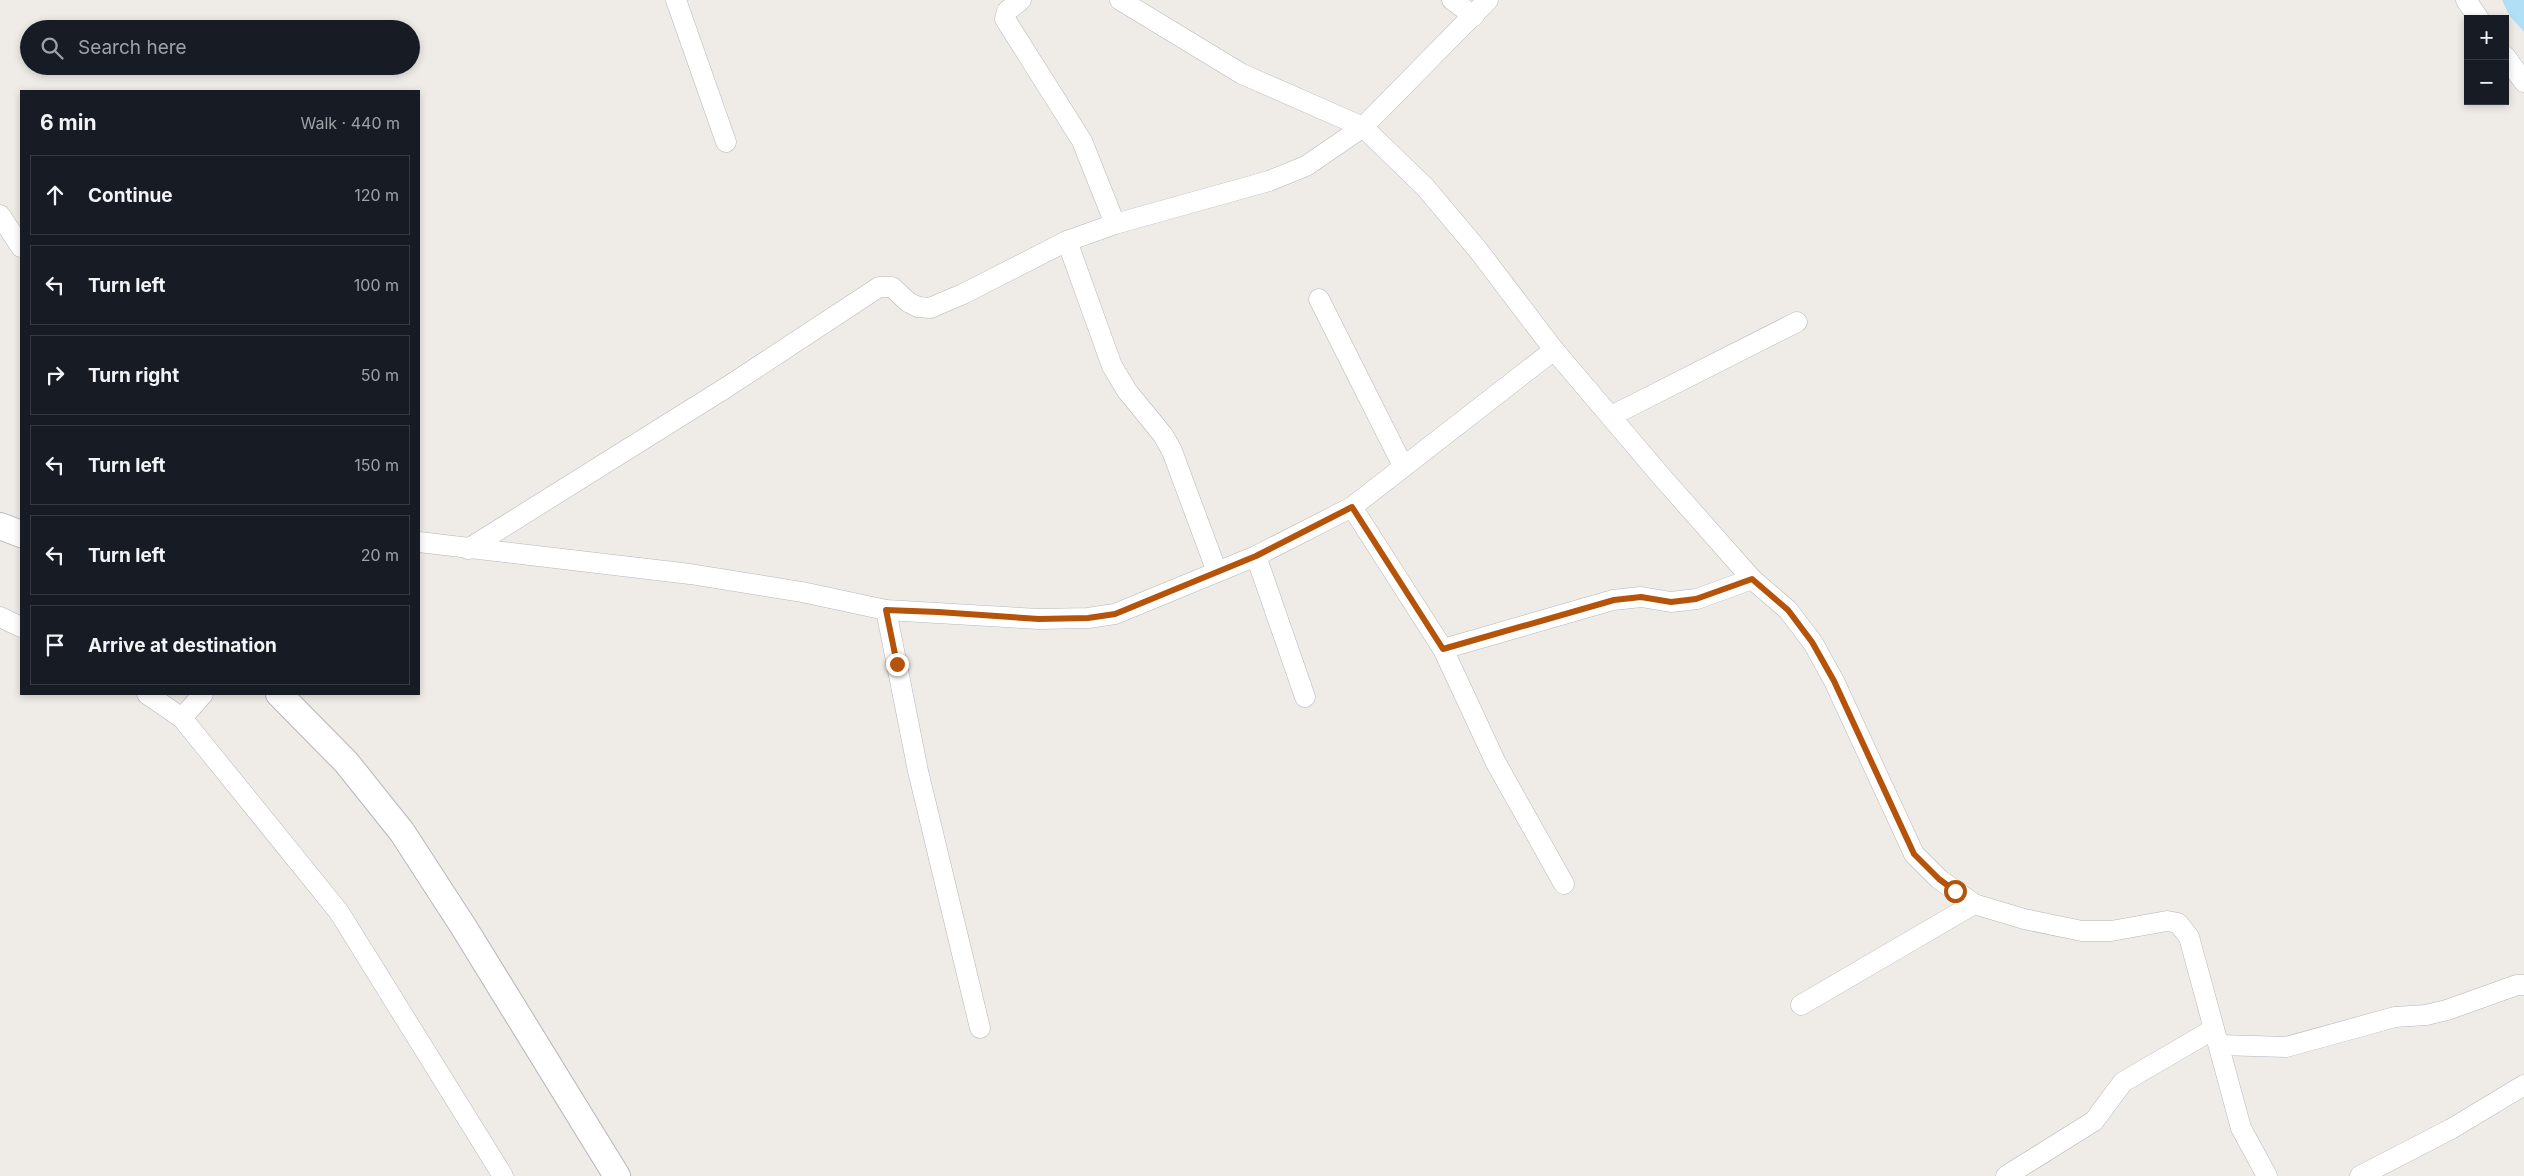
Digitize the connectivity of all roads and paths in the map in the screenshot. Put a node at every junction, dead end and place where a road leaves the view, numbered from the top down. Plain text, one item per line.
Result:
1 (676, 0) edge
2 (1021, 0) edge
3 (1120, 0) edge
4 (1452, 0) edge
5 (1488, 0) edge
6 (2466, 0) edge
7 (2476, 15) edge
8 (1474, 16) junction
9 (2508, 60) edge
10 (2524, 82) edge
11 (1363, 127) junction
12 (726, 142) dead end
13 (0, 215) edge
14 (1115, 224) junction
15 (1067, 241) junction
16 (20, 245) edge
17 (1319, 299) dead end
18 (1797, 322) dead end
19 (1554, 350) junction
20 (1611, 416) junction
21 (1403, 466) junction
22 (1352, 507) junction
23 (0, 526) edge
24 (20, 534) edge
25 (420, 542) edge
26 (468, 549) junction
27 (1256, 556) junction
28 (1216, 572) junction
29 (1752, 579) junction
30 (886, 610) junction
31 (0, 618) edge
32 (20, 627) edge
33 (1443, 649) junction
34 (149, 695) edge
35 (281, 695) edge
36 (1305, 697) dead end
37 (200, 698) edge
38 (182, 718) junction
39 (1564, 884) dead end
40 (1974, 904) junction
41 (2524, 984) edge
42 (1801, 1004) dead end
43 (980, 1028) dead end
44 (2217, 1037) junction
45 (2524, 1085) edge
46 (503, 1176) edge
47 (617, 1176) edge
48 (2006, 1176) edge
49 (2267, 1176) edge
50 (2360, 1176) edge

1 - 12 street
2 - 14 street
3 - 11 street
4 - 8 street
5 - 8 street
6 - 7 street
8 - 11 street
9 - 10 street
11 - 14 street
11 - 19 street
13 - 16 street
14 - 15 street
15 - 26 street
15 - 28 street
17 - 21 street
18 - 20 street
19 - 20 street
19 - 21 street
20 - 29 street
21 - 22 street
22 - 27 street
22 - 33 street
23 - 24 street
25 - 26 street
26 - 30 street
27 - 28 street
27 - 36 street
28 - 30 street
29 - 33 street
29 - 40 street
30 - 43 street
31 - 32 street
33 - 39 street
34 - 38 street
35 - 47 street
37 - 38 street
38 - 46 street
40 - 42 street
40 - 44 street
41 - 44 street
44 - 48 street
44 - 49 street
45 - 50 street

